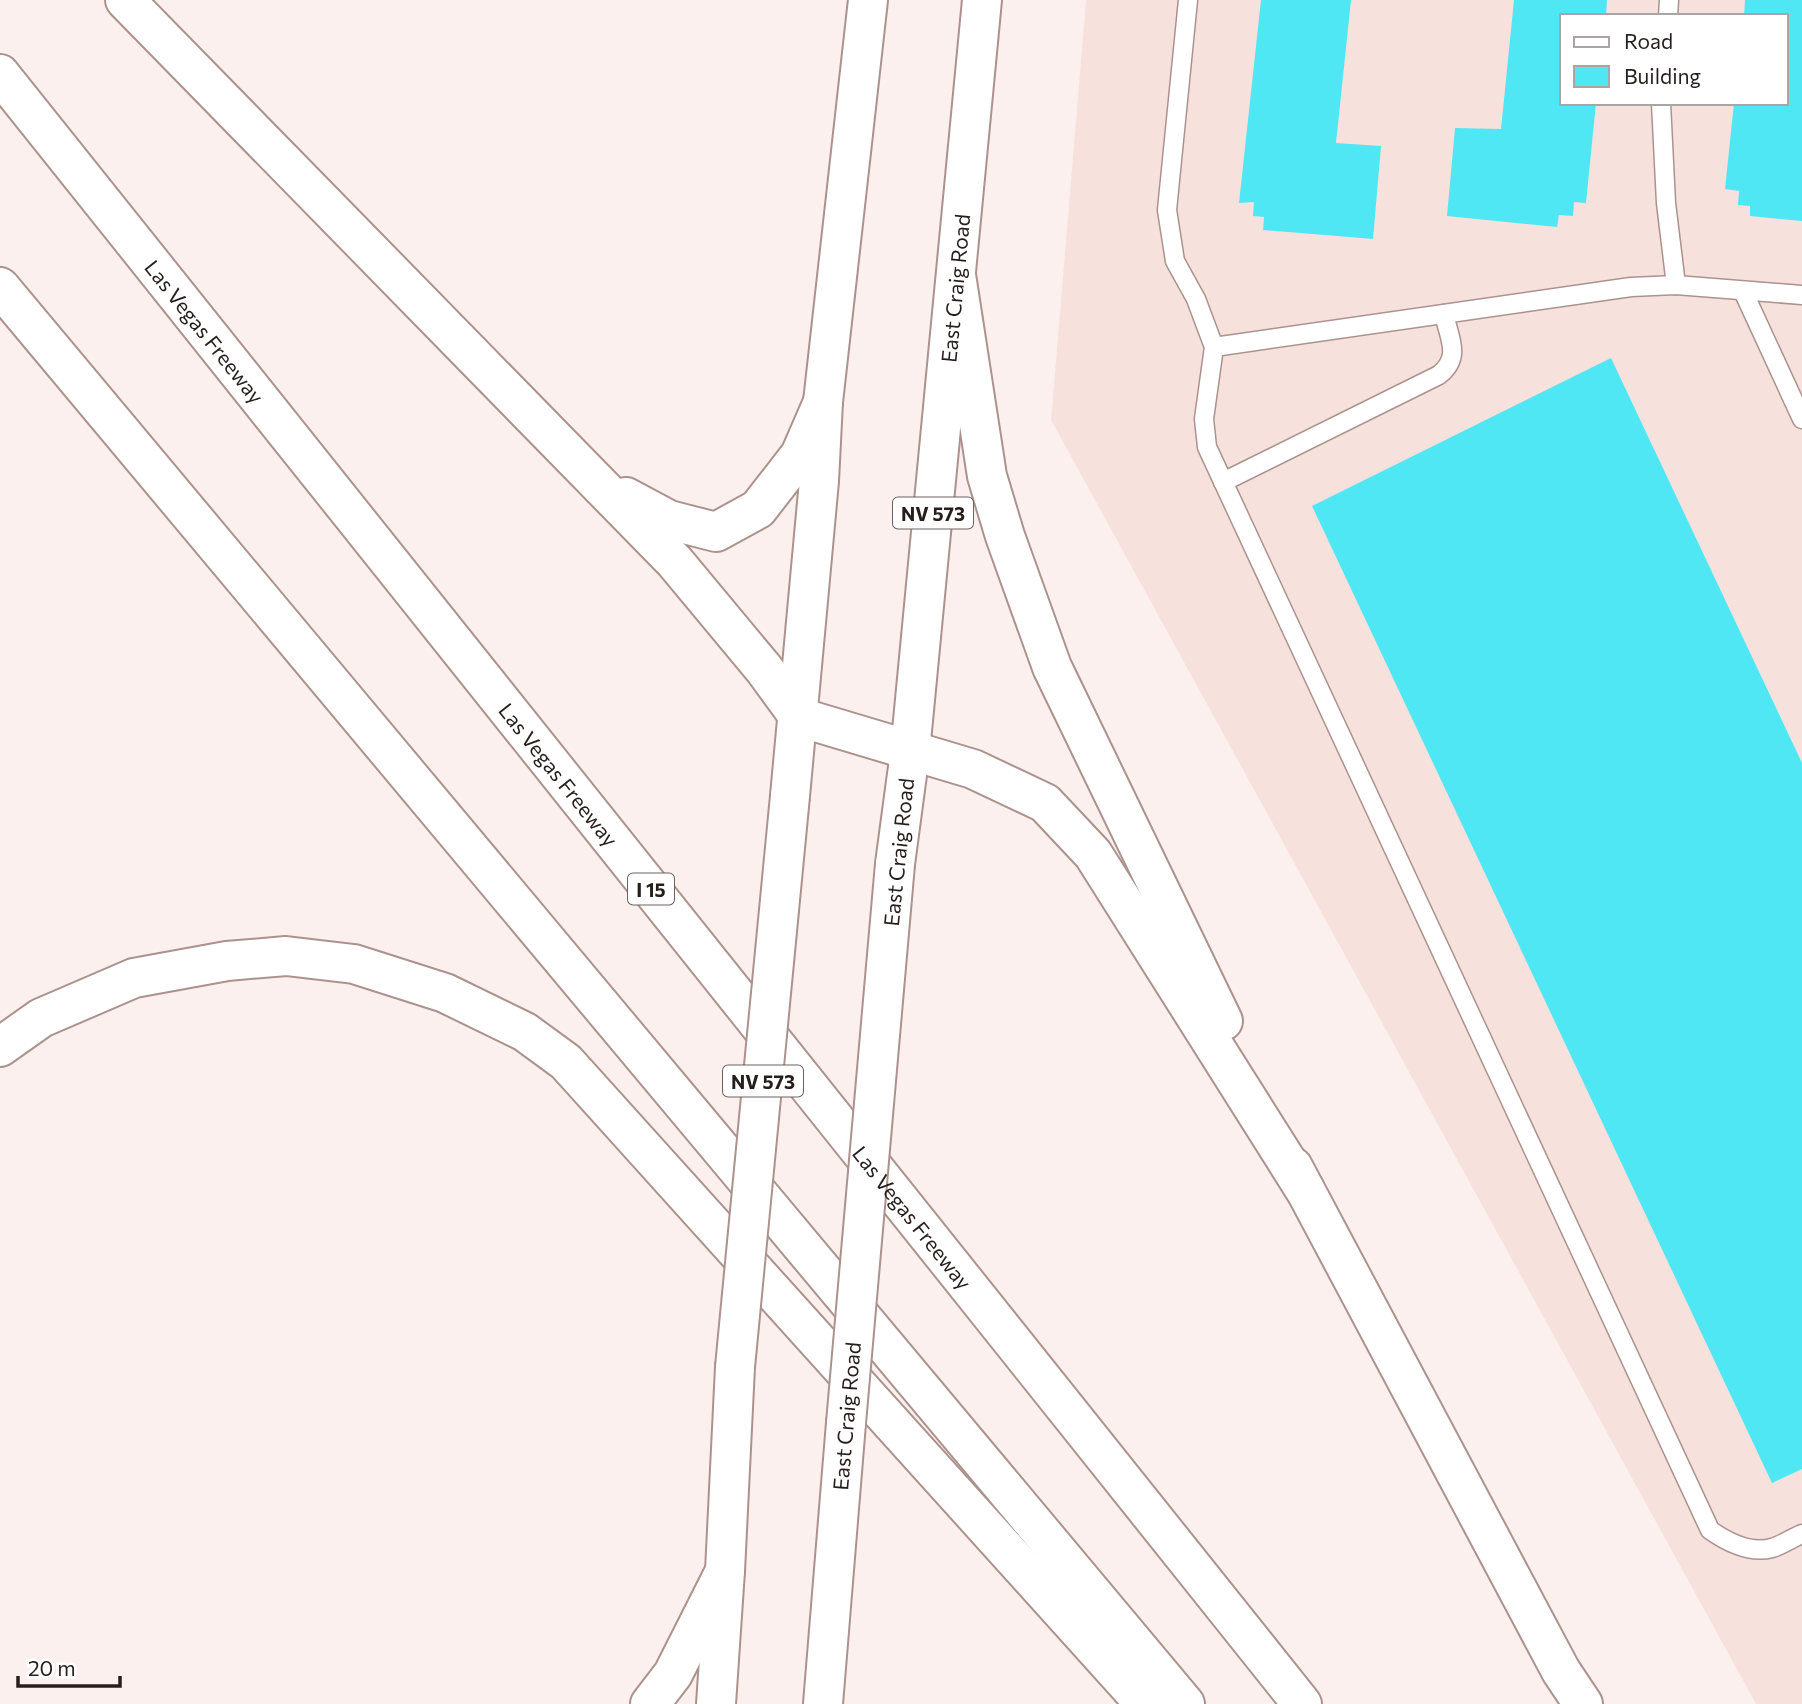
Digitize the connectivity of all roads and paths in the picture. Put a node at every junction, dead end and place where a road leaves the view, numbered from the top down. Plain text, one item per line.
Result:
1 (125, 0) edge
2 (868, 0) edge
3 (982, 0) edge
4 (1188, 0) edge
5 (0, 74) edge
6 (1661, 105) edge
7 (956, 275) junction
8 (1676, 285) junction
9 (0, 287) edge
10 (1743, 291) junction
11 (1802, 295) edge
12 (1444, 314) junction
13 (1214, 347) junction
14 (823, 402) junction
15 (1802, 419) edge
16 (596, 481) junction
17 (1223, 482) junction
18 (799, 717) junction
19 (910, 752) junction
20 (0, 1047) edge
21 (1305, 1190) junction
22 (1802, 1534) edge
23 (725, 1571) junction
24 (650, 1704) edge
25 (716, 1704) edge
26 (823, 1704) edge
27 (1145, 1704) edge
28 (1185, 1704) edge
29 (1302, 1704) edge
30 (1583, 1704) edge

1 - 16 main road
2 - 14 main road, NV 573
3 - 7 main road, East Craig Road / NV 573
4 - 13 lane
5 - 29 main road, Las Vegas Freeway / I 15
6 - 8 lane
7 - 19 main road, East Craig Road / NV 573
7 - 21 main road
8 - 10 lane
8 - 12 lane
9 - 28 main road
10 - 11 lane
10 - 15 lane
12 - 13 lane
12 - 17 lane
13 - 17 lane
14 - 16 main road
14 - 18 main road, NV 573
16 - 18 main road
17 - 22 lane
18 - 19 main road
18 - 23 main road, NV 573, bridge
19 - 21 main road
19 - 26 main road, East Craig Road / NV 573, bridge
20 - 27 main road
21 - 30 main road
23 - 24 main road
23 - 25 main road, NV 573

